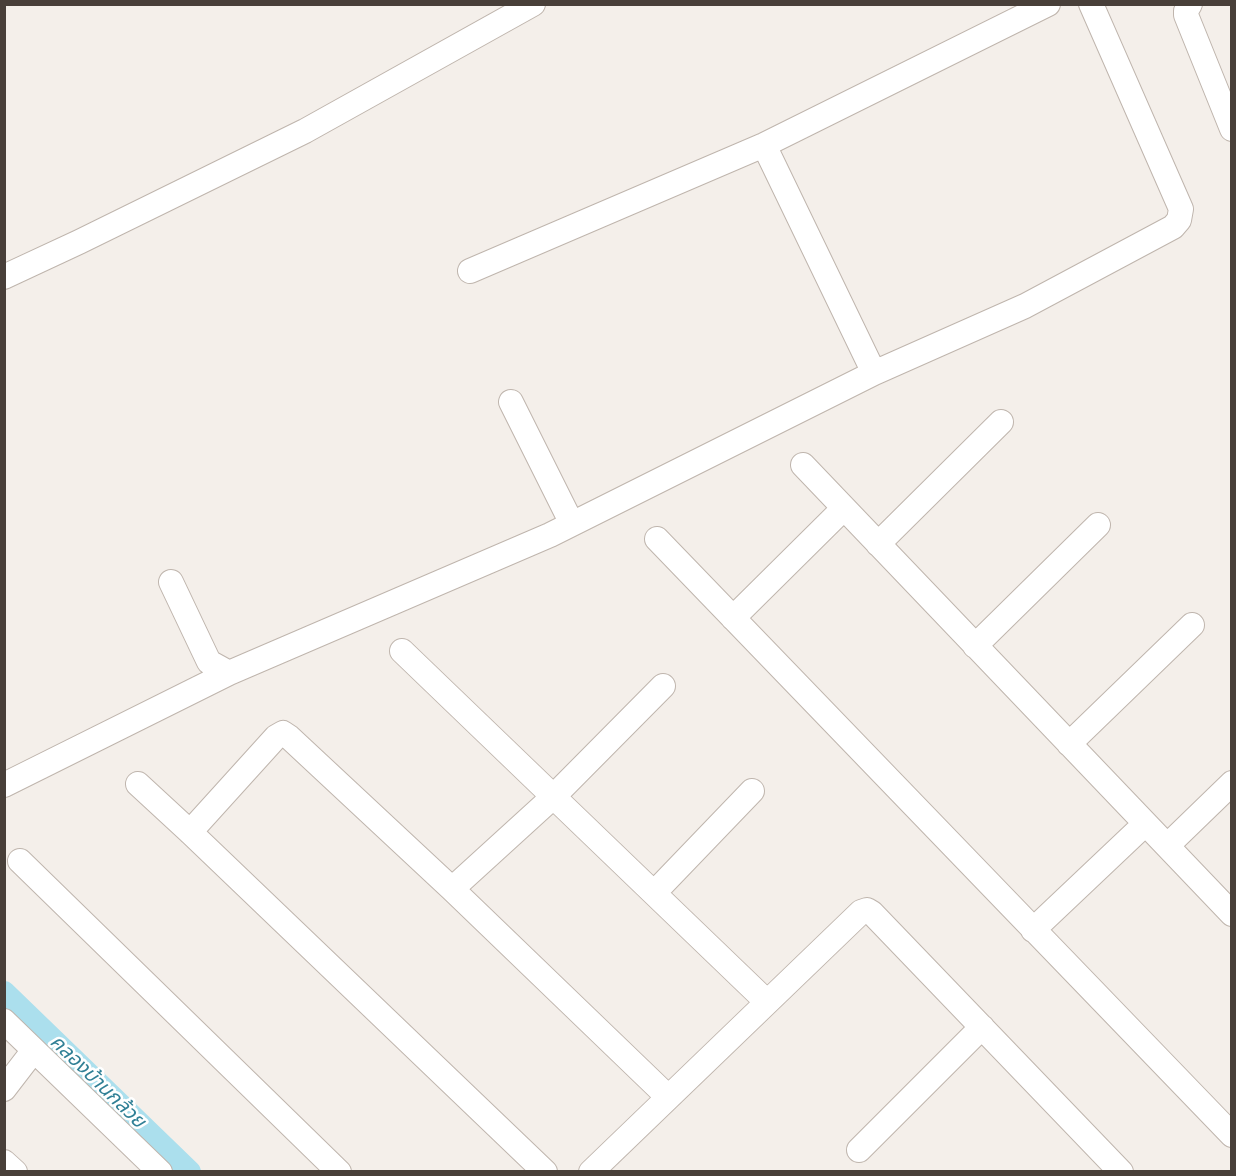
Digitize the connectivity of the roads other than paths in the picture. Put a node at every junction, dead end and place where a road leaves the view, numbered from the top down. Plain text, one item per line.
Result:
1 (533, 4) edge
2 (1048, 4) edge
3 (1091, 4) edge
4 (1190, 4) edge
5 (1232, 129) edge
6 (764, 145) junction
7 (470, 271) dead end
8 (4, 277) edge
9 (874, 373) junction
10 (512, 402) dead end
11 (1001, 422) dead end
12 (803, 465) dead end
13 (844, 508) junction
14 (572, 524) junction
15 (1098, 525) dead end
16 (657, 539) dead end
17 (878, 544) junction
18 (171, 582) dead end
19 (733, 618) junction
20 (1192, 625) dead end
21 (975, 646) junction
22 (402, 651) dead end
23 (229, 674) junction
24 (663, 686) dead end
25 (1069, 744) junction
26 (1232, 783) edge
27 (138, 784) dead end
28 (4, 785) edge
29 (752, 791) dead end
30 (553, 796) junction
31 (1145, 824) junction
32 (190, 832) junction
33 (1167, 846) junction
34 (20, 861) dead end
35 (452, 889) junction
36 (654, 893) junction
37 (1232, 914) edge
38 (1033, 930) junction
39 (767, 1002) junction
40 (4, 1021) edge
41 (982, 1027) junction
42 (34, 1050) junction
43 (4, 1089) edge
44 (668, 1097) junction
45 (1232, 1135) edge
46 (859, 1150) dead end
47 (4, 1162) edge
48 (15, 1172) edge
49 (160, 1172) edge
50 (339, 1172) edge
51 (545, 1172) edge
52 (591, 1172) edge
53 (1121, 1172) edge

1 - 8 street
2 - 6 street
3 - 9 street
4 - 5 street
6 - 7 street
6 - 9 street
9 - 14 street
10 - 14 street
11 - 17 street
12 - 13 street
13 - 17 street
13 - 19 street
14 - 23 street
15 - 21 street
16 - 19 street
17 - 21 street
18 - 23 street
19 - 38 street
20 - 25 street
21 - 25 street
22 - 30 street
23 - 28 street
24 - 30 street
25 - 31 street
26 - 33 street
27 - 32 street
29 - 36 street
30 - 35 street
30 - 36 street
31 - 33 street
31 - 38 street
32 - 35 street
32 - 51 street
33 - 37 street
34 - 50 street
35 - 44 street
36 - 39 street
38 - 45 street
39 - 41 street
39 - 44 street
40 - 42 street
41 - 46 street
41 - 53 street
42 - 43 street
42 - 49 street
44 - 52 street
47 - 48 street

